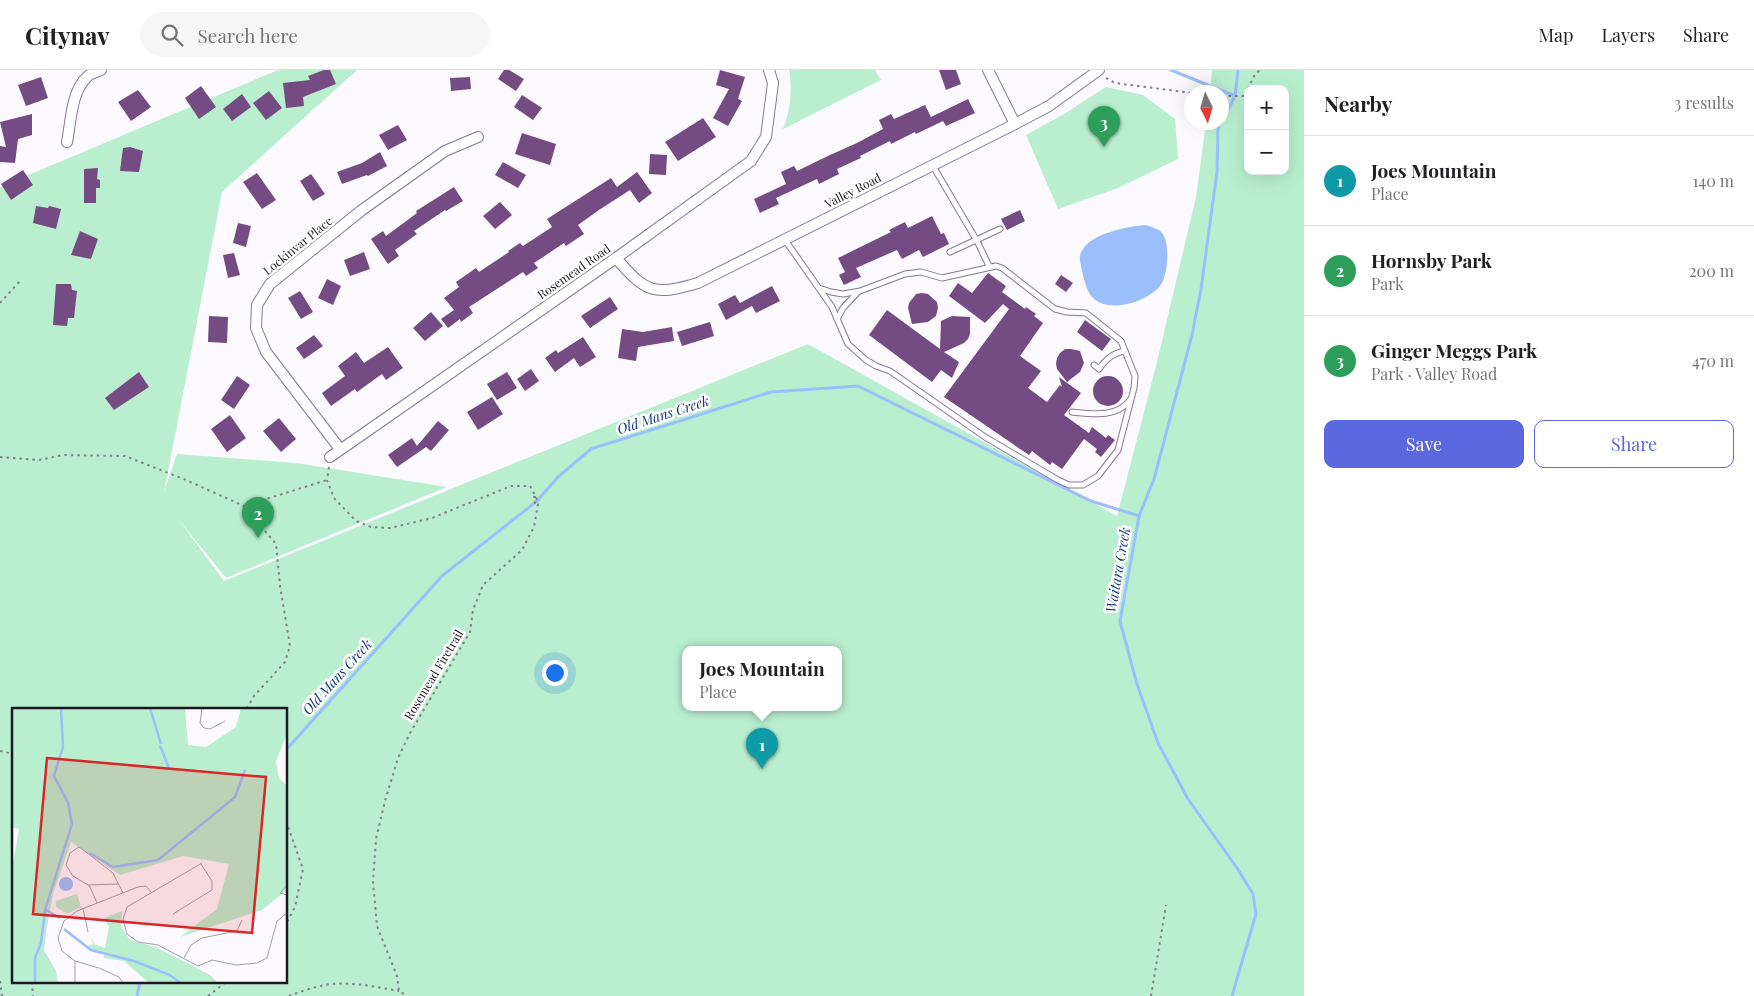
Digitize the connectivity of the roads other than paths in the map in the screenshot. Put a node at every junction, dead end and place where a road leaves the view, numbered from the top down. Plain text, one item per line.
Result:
1 (101, 70) edge
2 (769, 70) edge
3 (988, 70) edge
4 (1099, 71) edge
5 (1015, 124) junction
6 (478, 137) dead end
7 (67, 142) dead end
8 (932, 166) junction
9 (1000, 229) dead end
10 (784, 239) junction
11 (977, 240) junction
12 (950, 252) dead end
13 (616, 258) junction
14 (989, 266) junction
15 (819, 288) junction
16 (860, 291) junction
17 (837, 319) junction
18 (1125, 351) junction
19 (1094, 365) dead end
20 (1132, 398) junction
21 (1072, 412) dead end
22 (340, 449) junction
23 (330, 457) dead end

1 - 7 street
2 - 13 street, Rosemead Road
3 - 5 street
4 - 5 street, Valley Road
5 - 8 street, Valley Road
6 - 22 street, Lockinvar Place
8 - 10 street, Valley Road
8 - 11 lane
9 - 11 lane
10 - 13 street, Valley Road
10 - 15 lane
11 - 12 lane
11 - 14 lane
13 - 22 street, Rosemead Road
14 - 16 lane
14 - 18 lane
15 - 16 lane
15 - 17 lane
16 - 17 lane
17 - 20 lane
18 - 19 lane
18 - 20 lane
20 - 21 lane
22 - 23 street, Rosemead Road

